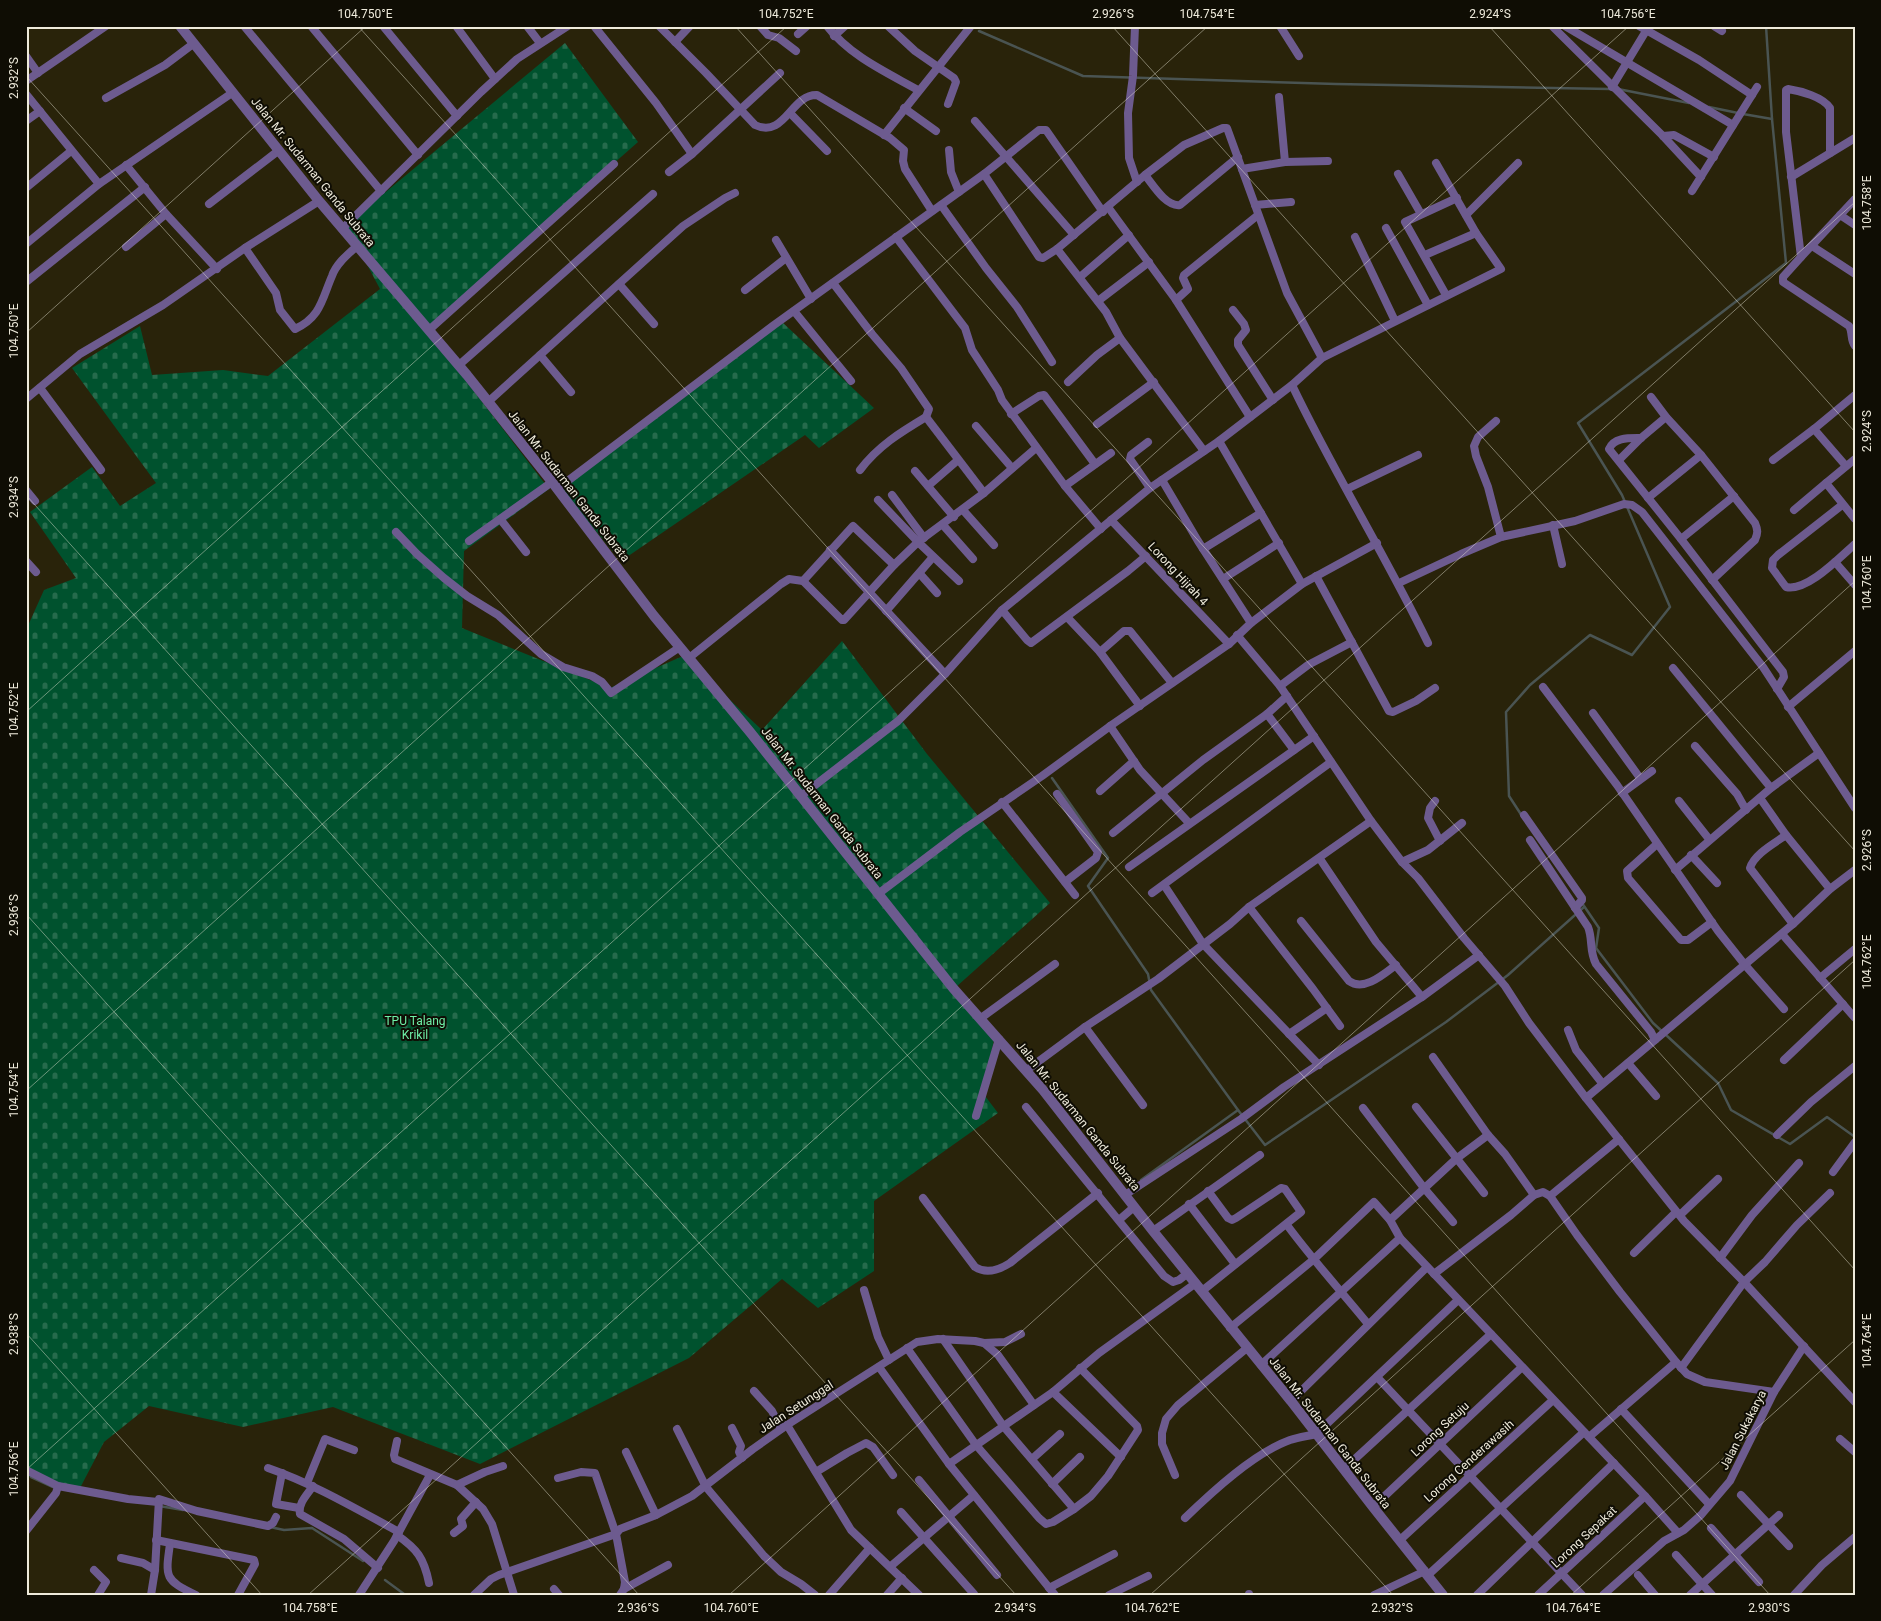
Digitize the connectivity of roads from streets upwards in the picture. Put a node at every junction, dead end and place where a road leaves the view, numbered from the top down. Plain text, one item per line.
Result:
1 (106, 26) edge
2 (180, 26) edge
3 (244, 26) edge
4 (311, 26) edge
5 (383, 26) edge
6 (456, 26) edge
7 (527, 26) edge
8 (568, 26) edge
9 (594, 26) edge
10 (659, 26) edge
11 (690, 26) edge
12 (760, 26) edge
13 (807, 26) edge
14 (827, 26) edge
15 (845, 26) edge
16 (888, 26) edge
17 (971, 26) edge
18 (1135, 26) edge
19 (1280, 26) edge
20 (1552, 26) edge
21 (1565, 26) edge
22 (1639, 26) edge
23 (1714, 26) edge
24 (1648, 28) edge
25 (1722, 31) dead end
26 (798, 34) dead end
27 (834, 36) junction
28 (675, 42) junction
29 (193, 44) junction
30 (540, 44) junction
31 (796, 50) dead end
32 (26, 56) edge
33 (1299, 56) dead end
34 (1626, 63) junction
35 (939, 67) junction
36 (38, 72) junction
37 (780, 73) dead end
38 (496, 79) junction
39 (26, 81) edge
40 (1757, 87) dead end
41 (1614, 88) junction
42 (918, 90) junction
43 (232, 93) junction
44 (26, 94) edge
45 (1752, 96) junction
46 (1279, 97) dead end
47 (106, 98) dead end
48 (948, 104) dead end
49 (904, 108) junction
50 (740, 110) junction
51 (40, 111) junction
52 (790, 113) junction
53 (457, 116) junction
54 (26, 121) edge
55 (975, 121) dead end
56 (1734, 126) junction
57 (936, 131) dead end
58 (884, 135) junction
59 (1662, 136) junction
60 (1855, 138) edge
61 (278, 150) junction
62 (949, 150) dead end
63 (71, 151) junction
64 (827, 151) dead end
65 (692, 154) junction
66 (1830, 154) junction
67 (418, 155) junction
68 (1007, 156) junction
69 (1238, 157) junction
70 (1714, 157) junction
71 (1328, 161) dead end
72 (1285, 162) junction
73 (1436, 163) dead end
74 (1518, 163) dead end
75 (614, 164) dead end
76 (126, 165) junction
77 (1242, 169) junction
78 (669, 172) dead end
79 (984, 174) junction
80 (1398, 174) dead end
81 (1145, 175) junction
82 (1701, 177) junction
83 (1791, 177) junction
84 (1136, 182) junction
85 (98, 184) junction
86 (145, 187) junction
87 (26, 188) edge
88 (381, 191) junction
89 (1692, 191) dead end
90 (959, 192) junction
91 (735, 193) dead end
92 (653, 194) dead end
93 (1457, 198) junction
94 (1855, 199) edge
95 (319, 201) junction
96 (1291, 202) dead end
97 (209, 204) dead end
98 (941, 205) junction
99 (1255, 205) junction
100 (1105, 210) junction
101 (932, 211) junction
102 (166, 214) junction
103 (1421, 214) junction
104 (1258, 215) junction
105 (1466, 215) junction
106 (1840, 215) junction
107 (1855, 225) edge
108 (1386, 228) dead end
109 (342, 229) junction
110 (1476, 233) junction
111 (1129, 235) junction
112 (1074, 236) junction
113 (896, 237) junction
114 (1355, 237) dead end
115 (776, 240) dead end
116 (26, 244) edge
117 (357, 246) junction
118 (1812, 246) junction
119 (126, 247) dead end
120 (245, 248) junction
121 (1057, 249) junction
122 (1425, 255) junction
123 (1801, 257) junction
124 (786, 258) junction
125 (1149, 262) junction
126 (217, 269) junction
127 (1855, 274) edge
128 (1080, 277) junction
129 (26, 282) edge
130 (833, 283) junction
131 (619, 284) junction
132 (745, 290) dead end
133 (1446, 296) junction
134 (810, 299) junction
135 (1176, 300) junction
136 (1098, 301) junction
137 (1428, 305) junction
138 (1233, 310) dead end
139 (794, 311) junction
140 (1395, 321) junction
141 (654, 324) dead end
142 (429, 330) junction
143 (1120, 338) junction
144 (1855, 346) edge
145 (540, 355) junction
146 (1322, 358) junction
147 (1052, 362) dead end
148 (459, 365) junction
149 (852, 381) dead end
150 (1068, 382) dead end
151 (1154, 382) junction
152 (1292, 385) junction
153 (40, 388) junction
154 (571, 392) dead end
155 (28, 395) edge
156 (1855, 395) edge
157 (1651, 397) dead end
158 (1273, 400) junction
159 (488, 402) junction
160 (1011, 414) junction
161 (926, 417) junction
162 (1250, 417) junction
163 (1666, 417) junction
164 (1496, 421) dead end
165 (1097, 424) dead end
166 (976, 426) dead end
167 (1814, 429) junction
168 (1641, 438) junction
169 (1219, 441) junction
170 (1148, 442) dead end
171 (1036, 448) junction
172 (1204, 451) junction
173 (1111, 453) dead end
174 (1418, 454) dead end
175 (1701, 454) junction
176 (1855, 459) edge
177 (958, 460) junction
178 (1619, 460) junction
179 (1773, 460) dead end
180 (1095, 464) junction
181 (1846, 466) junction
182 (1012, 468) junction
183 (101, 470) dead end
184 (860, 470) dead end
185 (915, 471) dead end
186 (1162, 480) junction
187 (1826, 484) junction
188 (555, 486) junction
189 (928, 486) junction
190 (1065, 486) junction
191 (1150, 488) junction
192 (1347, 489) junction
193 (26, 490) edge
194 (984, 493) junction
195 (892, 495) dead end
196 (1734, 496) junction
197 (1648, 498) junction
198 (878, 500) dead end
199 (35, 501) dead end
200 (1842, 505) junction
201 (962, 510) junction
202 (1794, 510) dead end
203 (1261, 513) junction
204 (954, 517) junction
205 (1855, 519) edge
206 (500, 520) junction
207 (1111, 520) junction
208 (943, 525) junction
209 (1553, 526) junction
210 (1101, 528) junction
211 (396, 532) dead end
212 (1501, 537) junction
213 (1681, 539) junction
214 (921, 540) junction
215 (468, 541) dead end
216 (1278, 543) junction
217 (1377, 543) junction
218 (1855, 544) edge
219 (994, 545) dead end
220 (1203, 549) junction
221 (830, 550) junction
222 (526, 552) dead end
223 (1146, 556) junction
224 (933, 557) junction
225 (973, 559) dead end
226 (26, 561) edge
227 (1835, 562) junction
228 (1562, 564) dead end
229 (894, 565) junction
230 (36, 572) dead end
231 (920, 574) junction
232 (1316, 576) junction
233 (1223, 579) junction
234 (1712, 580) junction
235 (803, 581) junction
236 (959, 582) dead end
237 (1302, 584) junction
238 (1399, 584) junction
239 (1855, 585) edge
240 (868, 591) junction
241 (937, 594) dead end
242 (1002, 610) junction
243 (886, 611) junction
244 (1067, 617) junction
245 (1251, 623) junction
246 (1237, 636) junction
247 (1352, 642) junction
248 (1428, 643) dead end
249 (1229, 644) junction
250 (680, 647) junction
251 (1855, 651) edge
252 (1100, 652) junction
253 (689, 658) junction
254 (1674, 668) dead end
255 (945, 674) junction
256 (1172, 683) junction
257 (1280, 686) junction
258 (1543, 687) dead end
259 (1435, 688) dead end
260 (1777, 689) junction
261 (1287, 696) junction
262 (1140, 706) junction
263 (1788, 707) junction
264 (1593, 713) dead end
265 (1266, 714) junction
266 (1110, 726) junction
267 (1314, 736) junction
268 (1695, 746) dead end
269 (1294, 750) junction
270 (1819, 753) junction
271 (1134, 761) junction
272 (1331, 762) junction
273 (1652, 771) dead end
274 (1640, 778) junction
275 (1771, 788) junction
276 (1100, 791) dead end
277 (1622, 792) junction
278 (1057, 794) dead end
279 (1161, 794) junction
280 (801, 796) junction
281 (1760, 798) junction
282 (1435, 801) dead end
283 (1679, 801) dead end
284 (1002, 802) junction
285 (1855, 808) edge
286 (1746, 810) junction
287 (1524, 815) dead end
288 (1372, 821) junction
289 (1189, 823) junction
290 (1462, 823) dead end
291 (1113, 833) dead end
292 (1786, 835) junction
293 (1709, 839) junction
294 (1530, 840) dead end
295 (1440, 841) junction
296 (1657, 844) junction
297 (1691, 855) junction
298 (1320, 859) junction
299 (1402, 862) junction
300 (1129, 867) dead end
301 (1675, 870) junction
302 (1855, 870) edge
303 (1065, 882) junction
304 (1717, 883) dead end
305 (1164, 885) junction
306 (1830, 889) junction
307 (878, 894) junction
308 (1152, 894) dead end
309 (1075, 895) dead end
310 (1249, 907) junction
311 (1578, 908) junction
312 (1301, 921) dead end
313 (1712, 922) junction
314 (1793, 924) junction
315 (1782, 934) junction
316 (1203, 944) junction
317 (1855, 949) edge
318 (1479, 956) junction
319 (1055, 964) dead end
320 (1396, 965) junction
321 (1745, 965) junction
322 (1820, 978) junction
323 (1422, 997) junction
324 (1843, 1004) junction
325 (1327, 1008) junction
326 (1784, 1009) dead end
327 (980, 1018) junction
328 (1855, 1018) edge
329 (1340, 1026) dead end
330 (1085, 1027) junction
331 (1568, 1030) dead end
332 (1289, 1034) junction
333 (999, 1039) junction
334 (1658, 1039) junction
335 (1433, 1057) dead end
336 (1784, 1060) dead end
337 (1628, 1063) junction
338 (1319, 1065) junction
339 (1855, 1066) edge
340 (1027, 1070) junction
341 (1602, 1084) junction
342 (1656, 1096) dead end
343 (1586, 1098) junction
344 (1143, 1105) dead end
345 (1026, 1107) dead end
346 (1416, 1107) dead end
347 (1363, 1108) dead end
348 (976, 1116) dead end
349 (1488, 1135) junction
350 (1777, 1135) dead end
351 (1619, 1139) junction
352 (1854, 1142) edge
353 (1260, 1155) dead end
354 (1456, 1159) junction
355 (1799, 1163) dead end
356 (1833, 1172) dead end
357 (1718, 1179) dead end
358 (1424, 1188) junction
359 (1208, 1191) junction
360 (1098, 1193) junction
361 (1484, 1193) dead end
362 (1830, 1193) dead end
363 (1125, 1194) junction
364 (1534, 1195) junction
365 (1550, 1196) junction
366 (923, 1198) dead end
367 (1189, 1204) junction
368 (1134, 1207) junction
369 (1678, 1214) junction
370 (1119, 1220) junction
371 (1390, 1220) junction
372 (1453, 1222) dead end
373 (1287, 1225) junction
374 (1153, 1231) junction
375 (1400, 1238) junction
376 (1634, 1253) dead end
377 (1720, 1258) junction
378 (1313, 1260) junction
379 (1235, 1264) junction
380 (1427, 1267) junction
381 (1188, 1273) junction
382 (1434, 1274) junction
383 (1744, 1282) junction
384 (1199, 1287) junction
385 (864, 1290) dead end
386 (1341, 1291) junction
387 (1458, 1300) junction
388 (1368, 1324) junction
389 (1230, 1328) junction
390 (1021, 1334) dead end
391 (1491, 1334) junction
392 (943, 1339) junction
393 (984, 1343) junction
394 (1804, 1346) junction
395 (907, 1348) junction
396 (1247, 1348) junction
397 (889, 1360) junction
398 (1261, 1365) junction
399 (1679, 1365) junction
400 (1522, 1367) junction
401 (879, 1368) junction
402 (1080, 1368) junction
403 (1377, 1377) junction
404 (754, 1391) dead end
405 (1053, 1392) junction
406 (1774, 1392) junction
407 (1553, 1400) junction
408 (1291, 1401) junction
409 (1855, 1402) edge
410 (1034, 1405) junction
411 (1621, 1409) junction
412 (1408, 1410) junction
413 (784, 1427) junction
414 (1004, 1427) junction
415 (677, 1428) dead end
416 (732, 1428) dead end
417 (1060, 1434) dead end
418 (1316, 1434) junction
419 (1586, 1434) junction
420 (1840, 1439) dead end
421 (397, 1441) dead end
422 (1440, 1444) junction
423 (976, 1445) junction
424 (354, 1450) dead end
425 (626, 1452) dead end
426 (1855, 1452) edge
427 (1080, 1457) dead end
428 (1121, 1457) junction
429 (742, 1458) junction
430 (1032, 1459) junction
431 (1614, 1463) junction
432 (949, 1464) junction
433 (503, 1466) dead end
434 (268, 1468) dead end
435 (1344, 1469) junction
436 (26, 1470) edge
437 (816, 1472) junction
438 (282, 1473) junction
439 (430, 1475) junction
440 (893, 1475) dead end
441 (1175, 1475) dead end
442 (1469, 1475) junction
443 (558, 1478) dead end
444 (919, 1480) dead end
445 (1052, 1484) junction
446 (310, 1485) junction
447 (457, 1485) junction
448 (706, 1487) junction
449 (57, 1489) junction
450 (974, 1495) junction
451 (1741, 1495) dead end
452 (1645, 1496) junction
453 (476, 1502) junction
454 (1709, 1504) junction
455 (158, 1505) junction
456 (1372, 1507) junction
457 (299, 1508) junction
458 (1500, 1508) junction
459 (1074, 1509) junction
460 (901, 1512) dead end
461 (656, 1515) junction
462 (1779, 1515) dead end
463 (950, 1516) junction
464 (276, 1517) dead end
465 (1184, 1518) dead end
466 (1769, 1524) junction
467 (1711, 1528) dead end
468 (26, 1530) edge
469 (1678, 1532) junction
470 (454, 1533) dead end
471 (398, 1534) junction
472 (616, 1534) junction
473 (925, 1537) junction
474 (1855, 1537) edge
475 (156, 1540) junction
476 (1400, 1540) junction
477 (1531, 1541) junction
478 (170, 1544) junction
479 (1789, 1546) dead end
480 (870, 1548) junction
481 (1114, 1554) dead end
482 (1676, 1555) dead end
483 (1735, 1555) junction
484 (121, 1558) dead end
485 (668, 1564) dead end
486 (891, 1566) junction
487 (378, 1568) junction
488 (94, 1570) dead end
489 (155, 1570) junction
490 (506, 1572) junction
491 (1427, 1573) junction
492 (1562, 1573) junction
493 (998, 1575) dead end
494 (1638, 1575) dead end
495 (1148, 1576) dead end
496 (902, 1578) junction
497 (1759, 1582) dead end
498 (429, 1583) dead end
499 (1702, 1584) junction
500 (1049, 1588) junction
501 (622, 1592) edge
502 (974, 1594) edge
503 (98, 1595) edge
504 (150, 1595) edge
505 (196, 1595) edge
506 (238, 1595) edge
507 (359, 1595) edge
508 (474, 1595) edge
509 (514, 1595) edge
510 (815, 1595) edge
511 (829, 1595) edge
512 (887, 1595) edge
513 (919, 1595) edge
514 (1055, 1595) edge
515 (1109, 1595) edge
516 (1374, 1595) edge
517 (1443, 1595) edge
518 (1478, 1595) edge
519 (1538, 1595) edge
520 (1582, 1595) edge
521 (1603, 1595) edge
522 (1655, 1595) edge
523 (1690, 1595) edge
524 (1712, 1595) edge
525 (1794, 1595) edge

1 - 36 street
2 - 29 street, Jalan Mr. Sudarman Ganda Subrata
3 - 88 street
4 - 67 street
5 - 53 street
6 - 38 street
7 - 30 street
8 - 30 street
9 - 65 street
10 - 28 street
11 - 28 street
12 - 31 street
13 - 26 street
14 - 27 street
15 - 27 street
16 - 35 street
17 - 35 street
18 - 84 street
19 - 33 street
20 - 41 street
21 - 34 street
22 - 24 street
23 - 25 street
24 - 34 street
24 - 45 street
27 - 42 street
28 - 50 street
29 - 43 street, Jalan Mr. Sudarman Ganda Subrata
29 - 47 street
30 - 38 street
32 - 36 street
34 - 41 street
34 - 56 street
35 - 42 street
35 - 48 street
36 - 39 street
37 - 50 street
38 - 53 street
40 - 45 street
41 - 59 street
42 - 49 street
43 - 61 street, Jalan Mr. Sudarman Ganda Subrata
43 - 76 street
44 - 51 street
45 - 56 street
46 - 72 street
49 - 57 street
49 - 58 street
50 - 52 street
50 - 65 street
51 - 54 street
51 - 63 street
52 - 58 street
52 - 64 street
53 - 67 street
55 - 68 street
56 - 70 street
58 - 101 street
59 - 70 street
59 - 82 street
60 - 66 street
61 - 95 street, Jalan Mr. Sudarman Ganda Subrata
61 - 97 street
62 - 90 street
63 - 85 street
63 - 87 street
65 - 78 street
66 - 83 street
66 - 83 street
67 - 88 street
68 - 79 street
68 - 100 street
68 - 112 street
69 - 77 street
69 - 81 street
69 - 81 street
70 - 82 street
71 - 72 street
72 - 77 street
73 - 93 street
74 - 105 street
75 - 142 street
76 - 85 street
76 - 86 street
77 - 99 street
79 - 90 street
79 - 121 street
80 - 103 street
81 - 84 street
82 - 89 street
83 - 123 street
84 - 100 street
85 - 116 street
86 - 102 street
86 - 129 street
88 - 109 street
90 - 98 street
91 - 131 street
92 - 148 street
93 - 103 street
93 - 105 street
94 - 106 street
95 - 109 street, Jalan Mr. Sudarman Ganda Subrata
95 - 120 street
96 - 99 street
98 - 101 street
98 - 147 street
99 - 104 street
100 - 111 street
100 - 112 street
101 - 113 street
102 - 119 street
102 - 126 street
103 - 122 street
104 - 135 street
104 - 146 street
105 - 110 street
106 - 107 street
106 - 118 street
108 - 137 street
109 - 117 street, Jalan Mr. Sudarman Ganda Subrata
110 - 122 street
110 - 133 street
111 - 125 street
111 - 128 street
112 - 121 street
113 - 130 street
113 - 160 street
114 - 140 street
115 - 124 street
117 - 120 street
117 - 142 street, Jalan Mr. Sudarman Ganda Subrata
118 - 123 street
118 - 127 street
120 - 126 street
121 - 128 street
122 - 133 street
123 - 144 street
124 - 132 street
124 - 134 street
125 - 135 street
125 - 136 street
126 - 153 street
128 - 136 street
130 - 134 street
130 - 161 street
131 - 141 street
131 - 145 street
133 - 137 street
134 - 139 street
135 - 162 street
136 - 143 street
137 - 140 street
138 - 158 street
139 - 149 street
139 - 188 street
140 - 146 street
142 - 148 street, Jalan Mr. Sudarman Ganda Subrata
143 - 150 street
143 - 151 street
145 - 154 street
145 - 159 street
146 - 152 street
148 - 159 street, Jalan Mr. Sudarman Ganda Subrata
151 - 165 street
151 - 172 street
152 - 158 street
152 - 192 street
153 - 155 street
153 - 183 street
156 - 167 street
157 - 163 street
158 - 162 street
159 - 188 street, Jalan Mr. Sudarman Ganda Subrata
160 - 171 street
160 - 180 street
161 - 177 street
161 - 184 street
162 - 169 street
163 - 168 street
163 - 175 street
164 - 212 street
166 - 182 street
167 - 179 street
167 - 181 street
168 - 178 street
168 - 178 street
169 - 172 street
169 - 203 street
170 - 191 street
171 - 182 street
171 - 190 street
172 - 186 street
173 - 180 street
174 - 192 street
175 - 196 street
175 - 197 street
176 - 181 street
177 - 189 street
177 - 194 street
178 - 197 street
180 - 190 street
181 - 187 street
182 - 194 street
185 - 189 street
186 - 191 street
186 - 220 street
187 - 200 street
187 - 202 street
188 - 206 street
188 - 250 street, Jalan Mr. Sudarman Ganda Subrata
189 - 204 street
190 - 210 street
191 - 207 street
192 - 217 street
193 - 199 street
194 - 201 street
195 - 214 street
196 - 213 street
196 - 234 street
197 - 213 street
198 - 214 street
200 - 205 street
200 - 227 street
201 - 204 street
201 - 219 street
203 - 216 street
203 - 220 street
204 - 208 street
206 - 215 street
206 - 222 street
207 - 210 street
207 - 223 street, Lorong Hijrah 4
208 - 214 street
208 - 225 street
209 - 212 street
209 - 228 street
209 - 260 street
210 - 242 street
211 - 250 street
212 - 238 street
213 - 234 street
214 - 224 street
214 - 229 street
216 - 233 street
216 - 237 street
217 - 232 street
217 - 238 street
218 - 227 street
220 - 233 street
221 - 229 street
221 - 235 street
221 - 240 street
223 - 244 street
223 - 249 street, Lorong Hijrah 4
224 - 231 street
224 - 236 street
226 - 230 street
227 - 239 street
229 - 240 street
231 - 241 street
231 - 243 street
232 - 237 street
232 - 247 street
233 - 245 street
234 - 260 street
235 - 240 street
235 - 253 street
237 - 245 street
238 - 248 street
240 - 243 street
242 - 244 street
242 - 255 street
243 - 255 street
244 - 252 street
245 - 246 street
246 - 249 street
246 - 257 street
247 - 257 street
247 - 259 street
249 - 256 street
250 - 253 street, Jalan Mr. Sudarman Ganda Subrata
251 - 263 street
252 - 256 street
252 - 262 street
253 - 280 street, Jalan Mr. Sudarman Ganda Subrata
254 - 275 street
255 - 280 street
256 - 262 street
257 - 261 street
258 - 277 street
260 - 263 street
261 - 265 street
261 - 267 street
262 - 266 street
263 - 270 street
264 - 274 street
265 - 269 street
265 - 279 street
266 - 271 street
266 - 284 street
267 - 269 street
267 - 272 street
268 - 286 street
269 - 289 street
270 - 275 street
270 - 285 street
271 - 276 street
271 - 279 street
272 - 288 street
272 - 305 street
273 - 274 street
274 - 277 street
275 - 281 street
277 - 296 street
278 - 303 street
279 - 289 street
279 - 291 street
280 - 307 street, Jalan Mr. Sudarman Ganda Subrata
281 - 286 street
281 - 292 street
282 - 295 street
283 - 293 street
284 - 303 street
284 - 307 street
286 - 293 street
287 - 311 street
288 - 298 street
288 - 299 street
289 - 300 street
290 - 295 street
292 - 306 street
292 - 314 street
293 - 297 street
294 - 311 street
295 - 299 street
296 - 301 street
296 - 313 street
297 - 301 street
297 - 304 street
298 - 310 street
298 - 320 street
299 - 318 street
301 - 313 street
302 - 306 street
303 - 309 street
305 - 308 street
305 - 316 street
306 - 314 street
307 - 327 street, Jalan Mr. Sudarman Ganda Subrata
310 - 316 street
310 - 325 street
311 - 334 street
312 - 320 street
313 - 321 street
314 - 315 street
315 - 321 street
315 - 322 street
316 - 330 street
316 - 332 street
317 - 322 street
318 - 323 street
318 - 343 street
319 - 327 street
320 - 323 street
321 - 326 street
321 - 334 street
322 - 324 street
323 - 338 street
324 - 328 street
324 - 336 street
325 - 329 street
325 - 332 street
327 - 333 street, Jalan Mr. Sudarman Ganda Subrata
330 - 340 street
330 - 344 street
331 - 341 street
332 - 338 street
333 - 340 street, Jalan Mr. Sudarman Ganda Subrata
333 - 348 street
334 - 337 street
335 - 349 street
337 - 341 street
337 - 342 street
338 - 363 street
339 - 350 street
340 - 363 street, Jalan Mr. Sudarman Ganda Subrata
341 - 343 street
343 - 351 street
345 - 360 street
346 - 354 street
347 - 358 street
349 - 354 street
349 - 364 street
351 - 365 street
351 - 369 street
352 - 356 street
353 - 359 street
354 - 358 street
354 - 361 street
355 - 377 street
357 - 369 street
358 - 371 street
358 - 372 street
359 - 367 street
359 - 373 street
360 - 366 street
360 - 370 street
362 - 383 street
363 - 368 street, Jalan Mr. Sudarman Ganda Subrata
364 - 365 street
364 - 382 street
365 - 399 street
367 - 374 street
367 - 379 street
368 - 370 street
368 - 374 street, Jalan Mr. Sudarman Ganda Subrata
369 - 376 street
369 - 377 street
370 - 381 street
371 - 375 street
371 - 378 street
373 - 378 street
373 - 379 street
374 - 381 street, Jalan Mr. Sudarman Ganda Subrata
375 - 380 street
375 - 386 street
377 - 383 street
378 - 386 street
378 - 389 street
379 - 384 street
380 - 382 street
380 - 388 street
381 - 384 street, Jalan Mr. Sudarman Ganda Subrata
382 - 387 street
383 - 394 street
383 - 399 street
384 - 389 street, Jalan Mr. Sudarman Ganda Subrata
384 - 402 street
385 - 397 street
386 - 388 street
386 - 398 street
387 - 391 street
387 - 403 street
388 - 408 street
389 - 396 street, Jalan Mr. Sudarman Ganda Subrata
390 - 393 street, Jalan Setunggal
391 - 400 street
391 - 412 street
392 - 393 street, Jalan Setunggal
392 - 395 street, Jalan Setunggal
392 - 414 street
393 - 410 street
394 - 406 street, Jalan Sukakarya
394 - 409 street
395 - 397 street, Jalan Setunggal
395 - 423 street
396 - 398 street, Jalan Mr. Sudarman Ganda Subrata
396 - 441 street
397 - 401 street, Jalan Setunggal
398 - 408 street, Jalan Mr. Sudarman Ganda Subrata
399 - 406 street
399 - 411 street
400 - 407 street
400 - 422 street, Lorong Setuju
401 - 413 street, Jalan Setunggal
401 - 432 street
402 - 405 street
402 - 428 street
403 - 412 street
403 - 418 street
404 - 413 street
405 - 410 street
405 - 428 street
406 - 454 street, Jalan Sukakarya
407 - 419 street
407 - 442 street, Lorong Cenderawasih
408 - 418 street, Jalan Mr. Sudarman Ganda Subrata
410 - 414 street
411 - 419 street
411 - 454 street
412 - 422 street
412 - 435 street
413 - 429 street, Jalan Setunggal
413 - 437 street
414 - 423 street
414 - 430 street
415 - 448 street
416 - 429 street
417 - 430 street
418 - 435 street, Jalan Mr. Sudarman Ganda Subrata
418 - 465 street
419 - 431 street
419 - 458 street
420 - 426 street
421 - 439 street
422 - 442 street
422 - 456 street, Lorong Setuju
423 - 432 street
423 - 459 street
424 - 446 street
425 - 461 street
427 - 445 street
428 - 459 street
429 - 448 street, Jalan Setunggal
430 - 445 street
431 - 452 street
431 - 477 street
432 - 450 street
433 - 447 street
434 - 438 street
435 - 456 street, Jalan Mr. Sudarman Ganda Subrata
436 - 449 street
437 - 440 street
437 - 480 street
438 - 446 street
438 - 457 street
439 - 447 street
439 - 471 street
442 - 458 street
442 - 476 street, Lorong Cenderawasih
443 - 472 street
444 - 463 street
445 - 459 street
446 - 457 street
446 - 471 street
447 - 453 street
448 - 461 street, Jalan Setunggal
448 - 510 street
449 - 455 street
449 - 468 street
450 - 463 street
450 - 500 street
451 - 466 street
452 - 469 street
452 - 492 street, Lorong Sepakat
453 - 470 street
453 - 490 street
454 - 469 street, Jalan Sukakarya
455 - 464 street
455 - 475 street
456 - 476 street, Jalan Mr. Sudarman Ganda Subrata
457 - 487 street
458 - 477 street
458 - 491 street
460 - 473 street
461 - 472 street, Jalan Setunggal
462 - 466 street
463 - 473 street
463 - 493 street
466 - 479 street
466 - 483 street
467 - 483 street
469 - 521 street, Jalan Sukakarya
471 - 487 street
471 - 498 street
472 - 490 street, Jalan Setunggal
472 - 501 street
473 - 486 street
473 - 502 street
474 - 525 street
475 - 478 street
475 - 489 street
476 - 491 street, Jalan Mr. Sudarman Ganda Subrata
477 - 492 street
477 - 518 street
478 - 505 street
478 - 506 street
480 - 486 street
480 - 511 street
481 - 500 street
482 - 499 street
483 - 497 street
483 - 499 street
484 - 489 street
485 - 501 street
486 - 496 street
487 - 507 street
488 - 503 street
489 - 504 street
490 - 508 street, Jalan Setunggal
490 - 509 street
491 - 516 street
491 - 517 street, Jalan Mr. Sudarman Ganda Subrata
492 - 519 street, Lorong Sepakat
492 - 520 street
494 - 522 street
495 - 515 street
496 - 512 street
496 - 513 street
499 - 523 street
499 - 524 street
500 - 514 street

